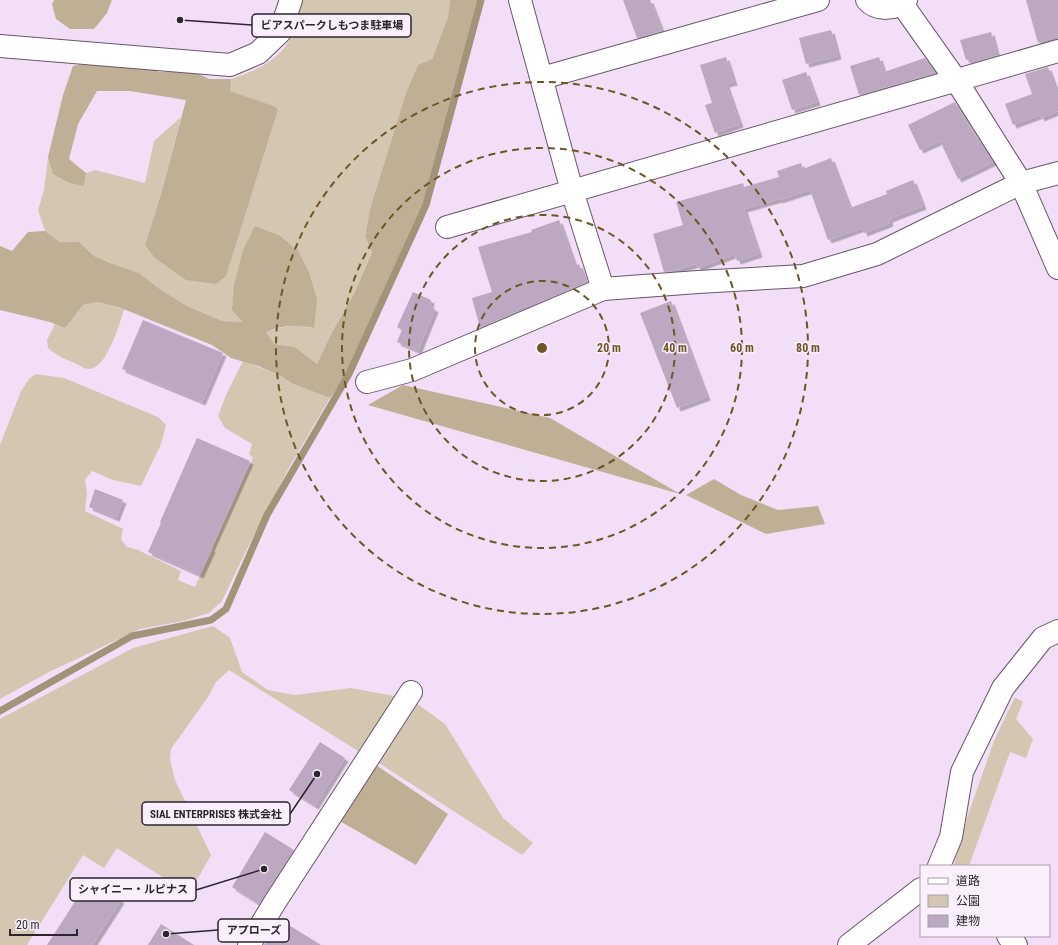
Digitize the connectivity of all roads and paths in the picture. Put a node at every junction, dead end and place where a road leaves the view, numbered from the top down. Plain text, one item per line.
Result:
1 (291, 0) edge
2 (520, 0) edge
3 (818, 0) edge
4 (867, 0) edge
5 (904, 2) edge
6 (0, 46) edge
7 (1058, 51) edge
8 (542, 78) junction
9 (956, 80) junction
10 (1058, 173) edge
11 (1021, 183) junction
12 (572, 191) junction
13 (447, 227) dead end
14 (1058, 268) edge
15 (603, 289) junction
16 (367, 382) dead end
17 (1058, 631) edge
18 (410, 692) dead end
19 (939, 865) edge
20 (920, 890) edge
21 (1009, 937) edge
22 (249, 945) edge
23 (849, 945) edge
24 (1016, 945) edge

1 - 6 street
2 - 8 street
3 - 8 street
4 - 5 street
5 - 9 street
7 - 9 street
8 - 12 street
9 - 11 street
9 - 12 street
10 - 11 street
11 - 14 street
11 - 15 street
12 - 13 street
12 - 15 street
15 - 16 street
17 - 19 street
18 - 22 street
20 - 23 street
21 - 24 street

